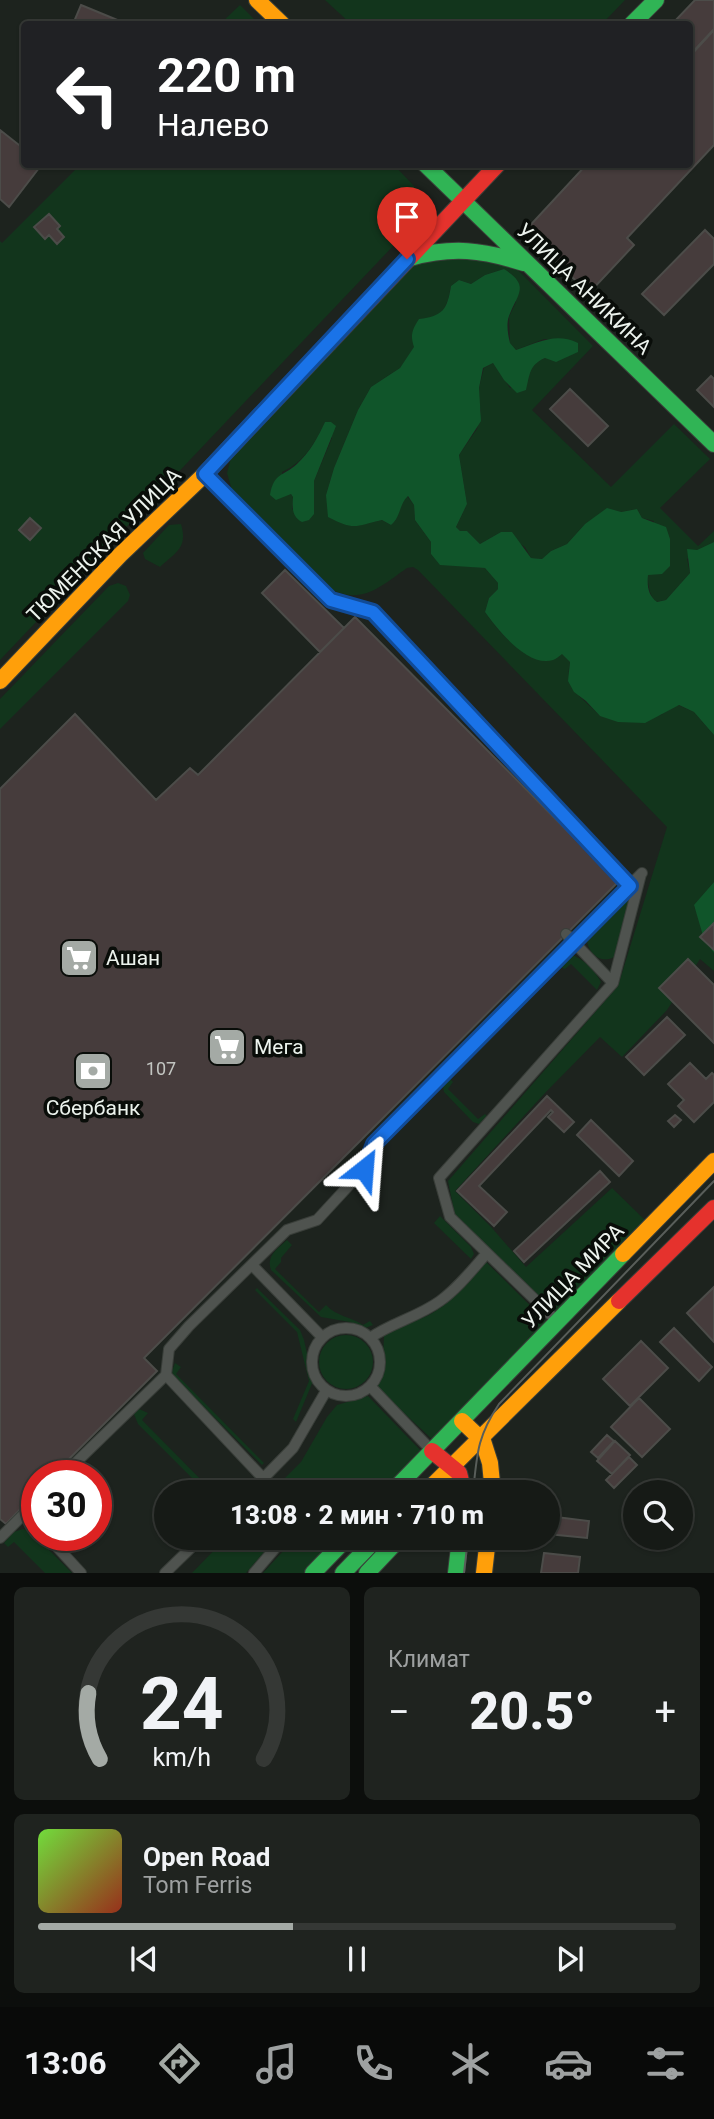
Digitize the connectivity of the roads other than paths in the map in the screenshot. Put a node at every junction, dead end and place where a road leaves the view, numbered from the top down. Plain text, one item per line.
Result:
1 (257, 0) edge
2 (656, 0) edge
3 (279, 21) edge
4 (635, 21) edge
5 (429, 168) edge
6 (494, 168) edge
7 (462, 202) junction
8 (407, 259) junction
9 (527, 264) junction
10 (714, 444) edge
11 (205, 474) junction
12 (0, 681) edge
13 (630, 886) junction
14 (570, 938) junction
15 (613, 983) junction
16 (714, 1161) edge
17 (714, 1208) edge
18 (487, 1254) junction
19 (252, 1265) junction
20 (558, 1322) junction
21 (322, 1337) junction
22 (370, 1338) junction
23 (166, 1375) junction
24 (370, 1386) junction
25 (327, 1391) junction
26 (462, 1421) junction
27 (481, 1437) junction
28 (432, 1451) junction
29 (78, 1460) edge
30 (450, 1469) junction
31 (264, 1479) joint
32 (404, 1480) edge
33 (439, 1480) edge
34 (444, 1480) edge
35 (462, 1480) edge
36 (492, 1480) edge
37 (21, 1516) edge
38 (0, 1538) edge
39 (189, 1550) edge
40 (274, 1550) edge
41 (335, 1550) edge
42 (365, 1550) edge
43 (389, 1550) edge
44 (459, 1550) edge
45 (487, 1550) edge
46 (61, 1551) edge
47 (81, 1573) edge
48 (165, 1573) edge
49 (254, 1573) edge
50 (313, 1573) edge
51 (343, 1573) edge
52 (367, 1573) edge
53 (456, 1573) edge
54 (484, 1573) edge

1 - 3 main road
2 - 4 main road
5 - 7 main road, УЛИЦА АНИКИНА
6 - 7 main road, ТЮМЕНСКАЯ УЛИЦА
7 - 8 main road, ТЮМЕНСКАЯ УЛИЦА
7 - 9 main road, УЛИЦА АНИКИНА
8 - 9 main road
8 - 11 main road, ТЮМЕНСКАЯ УЛИЦА
9 - 10 main road, УЛИЦА АНИКИНА
11 - 12 main road, ТЮМЕНСКАЯ УЛИЦА
11 - 13 street
13 - 14 street
13 - 15 street
14 - 15 street
14 - 19 street
15 - 18 street
16 - 20 main road, УЛИЦА МИРА
17 - 27 main road
18 - 20 street
18 - 22 street
19 - 21 street
19 - 23 street
20 - 26 main road, УЛИЦА МИРА
21 - 22 street
21 - 25 street
22 - 24 street
23 - 29 street
23 - 31 street
24 - 25 street
24 - 28 street
25 - 31 street
26 - 27 main road
26 - 28 main road, УЛИЦА МИРА
27 - 30 main road
27 - 36 main road
28 - 30 main road
28 - 32 main road, УЛИЦА МИРА
30 - 33 main road
30 - 34 main road
30 - 35 main road
37 - 38 street
39 - 48 street
40 - 49 street
41 - 50 main road
42 - 51 main road
43 - 52 main road
44 - 53 main road
45 - 54 main road
46 - 47 street

